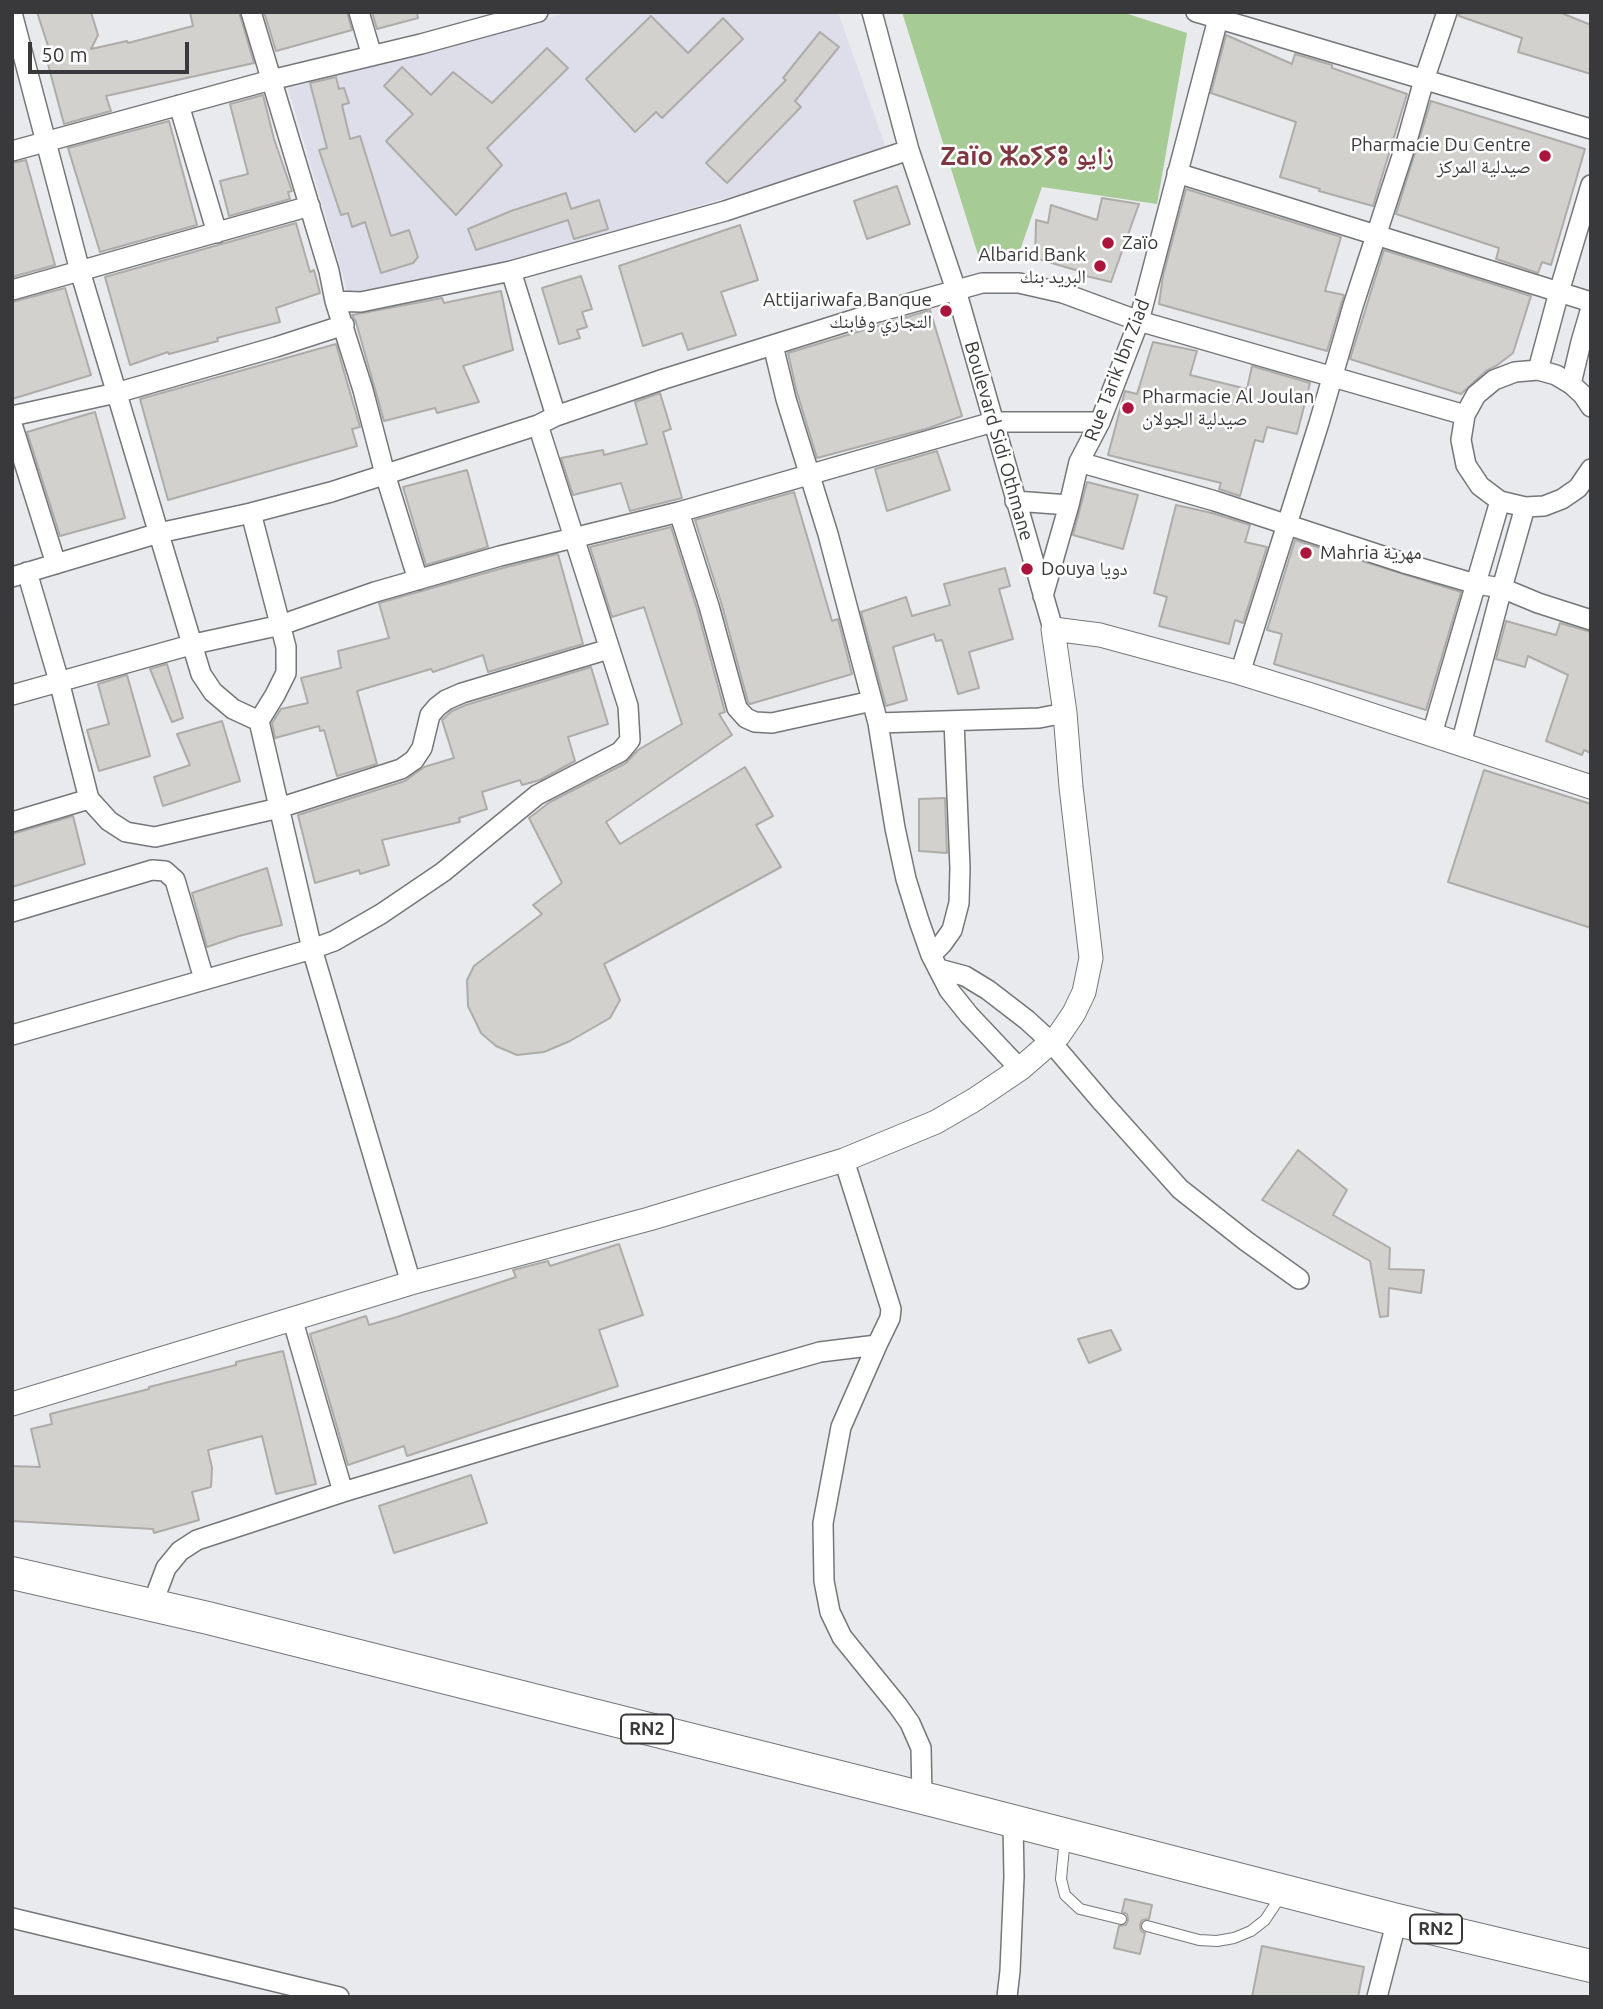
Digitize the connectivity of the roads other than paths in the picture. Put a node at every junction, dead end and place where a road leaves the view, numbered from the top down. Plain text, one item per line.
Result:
1 (251, 12) edge
2 (359, 12) edge
3 (538, 12) edge
4 (872, 12) edge
5 (1196, 12) edge
6 (1447, 12) edge
7 (12, 13) edge
8 (1218, 19) junction
9 (372, 56) junction
10 (271, 80) junction
11 (1424, 80) junction
12 (179, 105) junction
13 (1591, 129) edge
14 (46, 141) junction
15 (909, 150) junction
16 (12, 151) edge
17 (1177, 173) junction
18 (1591, 185) edge
19 (310, 206) junction
20 (217, 233) junction
21 (1376, 235) junction
22 (80, 271) junction
23 (511, 271) junction
24 (12, 290) edge
25 (956, 290) junction
26 (1559, 292) junction
27 (335, 301) junction
28 (1591, 302) edge
29 (1591, 308) edge
30 (1139, 321) junction
31 (344, 325) junction
32 (773, 345) junction
33 (1538, 370) junction
34 (1333, 376) junction
35 (1572, 384) junction
36 (116, 393) junction
37 (1591, 407) edge
38 (1465, 415) junction
39 (12, 416) edge
40 (556, 416) junction
41 (993, 422) junction
42 (1100, 422) junction
43 (12, 424) edge
44 (538, 425) junction
45 (1079, 462) junction
46 (1591, 469) edge
47 (385, 474) junction
48 (810, 474) junction
49 (1015, 501) junction
50 (1500, 501) junction
51 (1069, 505) junction
52 (1525, 507) junction
53 (679, 512) junction
54 (251, 513) junction
55 (1287, 524) junction
56 (159, 533) junction
57 (573, 537) junction
58 (56, 564) junction
59 (20, 575) edge
60 (418, 580) junction
61 (1475, 584) junction
62 (1502, 588) junction
63 (1043, 597) junction
64 (1591, 620) edge
65 (281, 625) junction
66 (1053, 629) junction
67 (194, 644) junction
68 (609, 649) junction
69 (1240, 673) junction
70 (59, 681) junction
71 (12, 695) edge
72 (872, 701) junction
73 (1065, 713) junction
74 (259, 721) junction
75 (954, 721) junction
76 (878, 723) junction
77 (1432, 734) junction
78 (1461, 744) junction
79 (1591, 787) edge
80 (89, 799) junction
81 (279, 808) junction
82 (12, 822) edge
83 (12, 912) edge
84 (312, 949) junction
85 (935, 962) junction
86 (204, 979) junction
87 (12, 1035) edge
88 (1051, 1042) junction
89 (1020, 1069) junction
90 (844, 1160) junction
91 (1299, 1279) dead end
92 (411, 1283) junction
93 (292, 1318) junction
94 (877, 1345) junction
95 (12, 1404) edge
96 (343, 1492) junction
97 (12, 1573) edge
98 (152, 1605) junction
99 (922, 1798) junction
100 (1013, 1822) junction
101 (1065, 1834) junction
102 (1282, 1889) junction
103 (12, 1918) edge
104 (1121, 1919) dead end
105 (1397, 1920) junction
106 (1147, 1926) dead end
107 (1591, 1966) edge
108 (339, 1997) edge
109 (1007, 1997) edge
110 (1377, 1997) edge

1 - 10 street
2 - 9 street
3 - 9 street
4 - 15 street, Boulevard Sidi Othmane
5 - 8 street
6 - 11 street
7 - 14 street
8 - 11 street
8 - 17 street, Rue Tarik Ibn Ziad
9 - 10 street
10 - 12 street
10 - 19 street
11 - 13 street
11 - 21 street
12 - 14 street
12 - 20 street
14 - 16 street
14 - 22 street
15 - 23 street
15 - 25 street, Boulevard Sidi Othmane
17 - 21 street
17 - 30 street, Rue Tarik Ibn Ziad
18 - 26 street
19 - 20 street
19 - 27 street
20 - 22 street
21 - 26 street
21 - 34 street
22 - 24 street
22 - 36 street
23 - 27 street
23 - 40 street
25 - 30 street
25 - 32 street
25 - 41 street, Boulevard Sidi Othmane
26 - 28 street
26 - 33 street
27 - 31 street
29 - 35 street
30 - 34 street
30 - 42 street, Rue Tarik Ibn Ziad
31 - 36 street
31 - 47 street
32 - 40 street
32 - 48 street
33 - 35 street
33 - 38 street
34 - 38 street
34 - 55 street
35 - 37 street
36 - 39 street
36 - 56 street
38 - 50 street
40 - 44 street
41 - 42 street
41 - 48 street
41 - 49 street, Boulevard Sidi Othmane
42 - 45 street, Rue Tarik Ibn Ziad
43 - 58 street
44 - 47 street
44 - 57 street
45 - 51 street, Rue Tarik Ibn Ziad
45 - 55 street
46 - 52 street
47 - 54 street
47 - 60 street
48 - 53 street
48 - 72 street
49 - 51 street
49 - 63 street, Boulevard Sidi Othmane
50 - 52 street
50 - 61 street
51 - 63 street, Rue Tarik Ibn Ziad
52 - 62 street
53 - 57 street
53 - 72 street
54 - 56 street
54 - 65 street
55 - 61 street
55 - 69 street
56 - 58 street
56 - 67 street
57 - 60 street
57 - 68 street
58 - 59 street
59 - 70 street
60 - 65 street
61 - 62 street
61 - 77 street
62 - 64 street
62 - 78 street
63 - 66 street, Boulevard Sidi Othmane
65 - 67 street
65 - 74 street
66 - 69 street
66 - 73 street
67 - 70 street
67 - 74 street
68 - 81 street
68 - 84 street
69 - 77 street
70 - 71 street
70 - 80 street
72 - 76 street
73 - 75 street
73 - 88 street
74 - 81 street
75 - 76 street
75 - 85 street
76 - 85 street
77 - 78 street
78 - 79 street
80 - 81 street
80 - 82 street
81 - 84 street
83 - 86 street
84 - 86 street
84 - 92 street
85 - 88 street
85 - 89 street
86 - 87 street
88 - 89 street
88 - 91 street
89 - 90 street
90 - 92 street
90 - 94 street
92 - 93 street
93 - 95 street
93 - 96 street
94 - 96 street
94 - 99 street
96 - 98 street
97 - 98 highway, RN2
98 - 99 highway, RN2
99 - 100 highway, RN2
100 - 101 highway, RN2
100 - 109 street
101 - 102 highway, RN2
101 - 104 lane
102 - 105 highway, RN2
102 - 106 lane
103 - 108 street
105 - 107 highway, RN2
105 - 110 street

